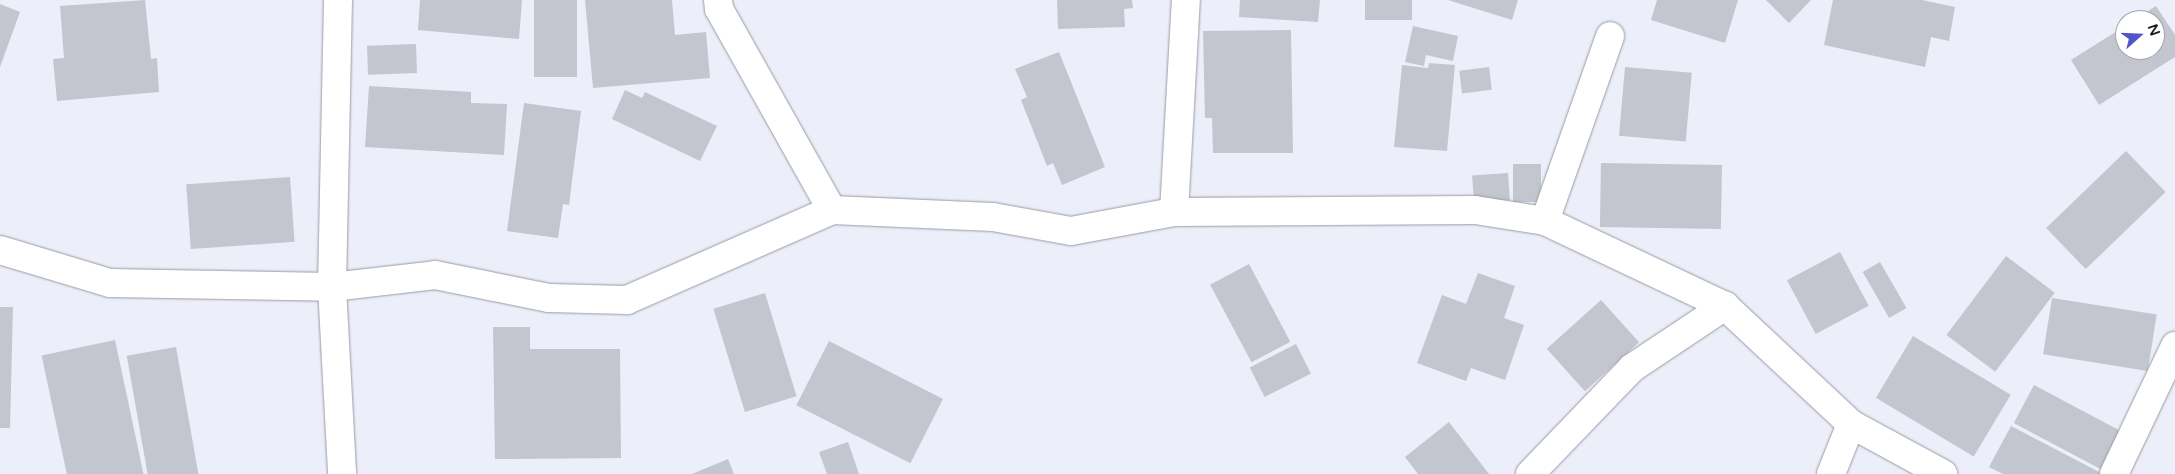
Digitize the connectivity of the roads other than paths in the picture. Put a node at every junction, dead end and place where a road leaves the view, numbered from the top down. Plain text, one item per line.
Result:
1 (338, 0) edge
2 (718, 0) edge
3 (1186, 0) edge
4 (1610, 36) dead end
5 (832, 210) junction
6 (1174, 212) junction
7 (1545, 222) junction
8 (0, 250) edge
9 (332, 287) junction
10 (1725, 306) junction
11 (2175, 346) edge
12 (1852, 424) junction
13 (342, 474) edge
14 (1530, 474) edge
15 (1831, 474) edge
16 (1943, 474) edge
17 (2114, 474) edge

1 - 9 street
2 - 5 street
3 - 6 street
4 - 7 street
5 - 6 street
5 - 9 street
6 - 7 street
7 - 10 street
8 - 9 street
9 - 13 street
10 - 12 street
10 - 14 street
11 - 17 street
12 - 15 street
12 - 16 street

